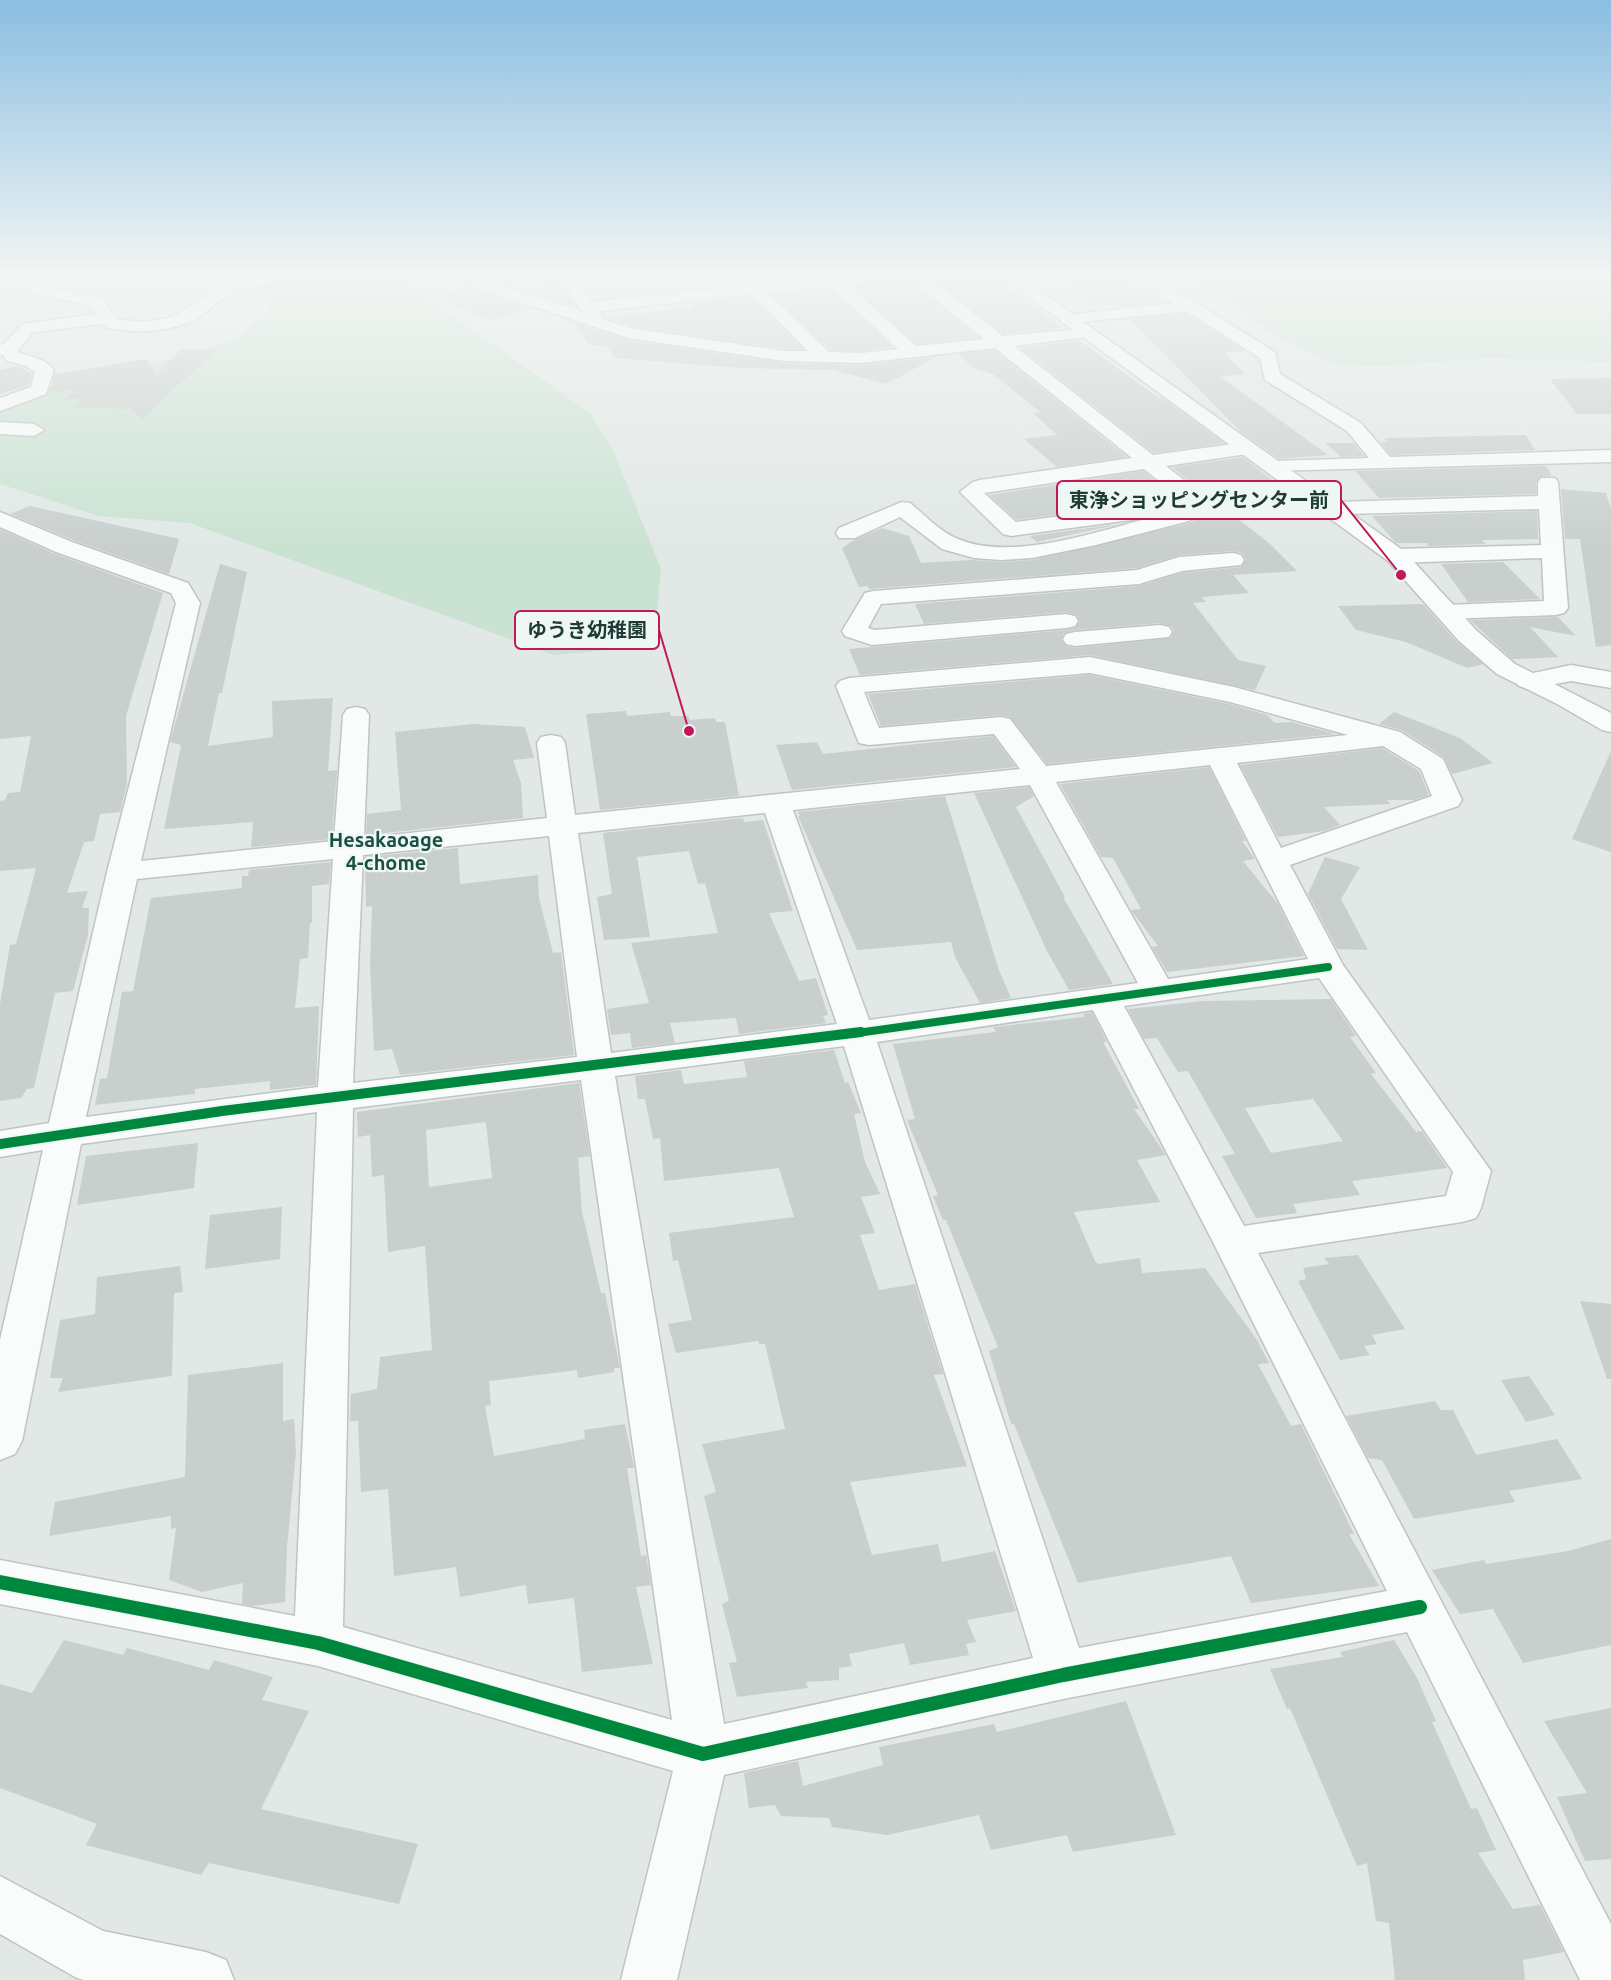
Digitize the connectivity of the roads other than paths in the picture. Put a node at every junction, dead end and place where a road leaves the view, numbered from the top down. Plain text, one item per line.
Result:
1 (38, 365) edge
2 (1027, 365) edge
3 (1133, 365) edge
4 (1270, 365) edge
5 (0, 405) edge
6 (0, 428) edge
7 (34, 430) dead end
8 (1247, 448) junction
9 (1611, 456) edge
10 (1549, 459) junction
11 (1383, 462) junction
12 (1149, 463) junction
13 (1274, 467) junction
14 (1548, 502) junction
15 (1201, 504) junction
16 (1330, 508) junction
17 (0, 519) edge
18 (848, 533) dead end
19 (1552, 551) junction
20 (1028, 553) junction
21 (1396, 556) junction
22 (1233, 560) dead end
23 (1045, 585) junction
24 (1446, 612) junction
25 (1071, 630) junction
26 (1160, 632) dead end
27 (1090, 665) junction
28 (1611, 680) edge
29 (1528, 681) junction
30 (356, 715) dead end
31 (1611, 724) edge
32 (1390, 738) junction
33 (552, 743) dead end
34 (1220, 757) junction
35 (1039, 776) junction
36 (776, 803) junction
37 (563, 826) junction
38 (349, 849) junction
39 (1275, 860) junction
40 (122, 872) junction
41 (1328, 967) junction
42 (1158, 990) junction
43 (1103, 997) junction
44 (856, 1031) junction
45 (596, 1067) junction
46 (335, 1096) junction
47 (63, 1132) junction
48 (0, 1144) edge
49 (1233, 1242) junction
50 (0, 1441) edge
51 (0, 1582) edge
52 (1420, 1606) junction
53 (318, 1643) junction
54 (1063, 1675) junction
55 (703, 1754) junction
56 (0, 1903) edge
57 (206, 1980) edge
58 (649, 1980) edge
59 (1610, 1980) edge

1 - 5 street
2 - 12 street
3 - 8 street
4 - 11 street
6 - 7 street
8 - 12 street
8 - 13 street
9 - 10 street
10 - 11 street
10 - 14 street
11 - 13 street
12 - 15 street
12 - 15 street
13 - 16 street
14 - 16 street
14 - 19 street
15 - 16 street
15 - 20 street
16 - 21 street
17 - 40 street
18 - 20 street
19 - 21 street
19 - 24 street
20 - 23 street
21 - 24 street
22 - 23 street
23 - 25 street
23 - 25 street
24 - 29 street
25 - 26 street
25 - 27 street
27 - 32 street
27 - 35 street
28 - 29 street
29 - 31 street
30 - 38 street
32 - 34 street
32 - 39 street
33 - 37 street
34 - 35 street
34 - 39 street
35 - 36 street
35 - 42 street
36 - 37 street
36 - 44 street
37 - 38 street
37 - 45 street
38 - 40 street
38 - 46 street
39 - 41 street
40 - 47 street
41 - 42 street
41 - 49 street
42 - 43 street
43 - 44 street
43 - 49 street
44 - 45 street
44 - 54 street
45 - 46 street
45 - 55 street
46 - 47 street
46 - 53 street
47 - 48 street
47 - 50 street
49 - 52 street
51 - 53 street
52 - 54 street
52 - 59 street
53 - 55 street
54 - 55 street
55 - 58 street
56 - 57 street

